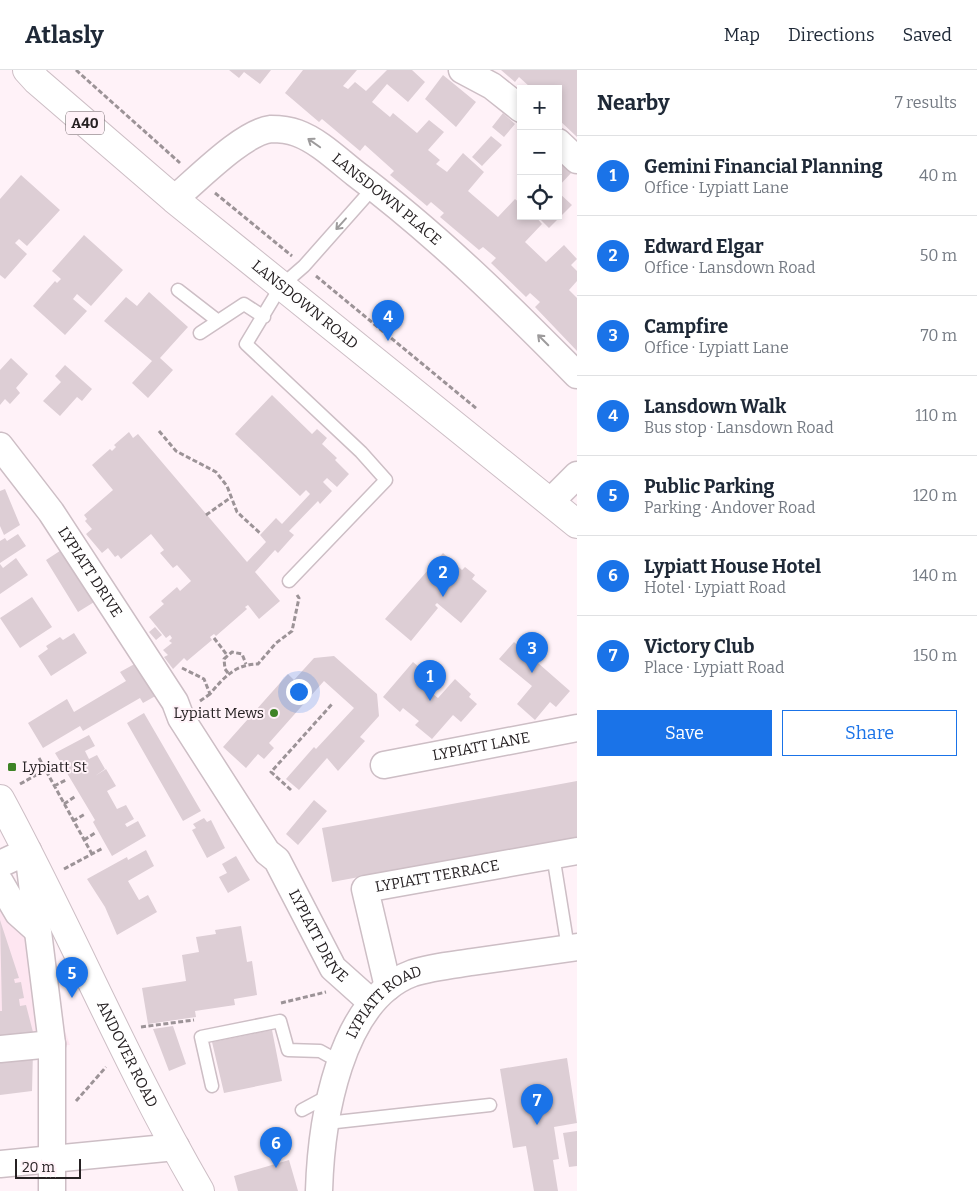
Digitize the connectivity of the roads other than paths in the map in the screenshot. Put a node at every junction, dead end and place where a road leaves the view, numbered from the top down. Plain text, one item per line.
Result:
1 (462, 70) edge
2 (26, 74) edge
3 (517, 106) edge
4 (562, 146) edge
5 (577, 160) edge
6 (374, 187) junction
7 (174, 199) junction
8 (281, 286) junction
9 (178, 290) dead end
10 (264, 317) junction
11 (218, 321) junction
12 (200, 333) dead end
13 (577, 375) edge
14 (0, 446) edge
15 (577, 475) edge
16 (550, 502) junction
17 (577, 524) edge
18 (289, 581) road end
19 (577, 728) edge
20 (384, 765) dead end
21 (8, 793) edge
22 (28, 851) junction
23 (565, 853) edge
24 (0, 864) edge
25 (0, 882) edge
26 (37, 930) junction
27 (572, 948) edge
28 (379, 994) junction
29 (52, 1044) junction
30 (0, 1049) edge
31 (340, 1062) junction
32 (212, 1086) dead end
33 (332, 1094) junction
34 (490, 1105) dead end
35 (302, 1110) dead end
36 (327, 1123) junction
37 (176, 1147) junction
38 (52, 1158) junction
39 (0, 1164) edge
40 (52, 1191) edge
41 (200, 1191) edge
42 (319, 1191) edge

1 - 3 street
2 - 7 highway, LANSDOWN ROAD / A40
4 - 5 street
6 -> 7 street, LANSDOWN PLACE
6 -> 8 lane
13 -> 6 street, LANSDOWN PLACE
7 - 8 highway, LANSDOWN ROAD / A40
8 - 10 lane
8 - 16 highway, LANSDOWN ROAD / A40
9 - 11 lane
10 - 11 lane
10 - 18 lane
11 - 12 lane
14 - 28 street, LYPIATT DRIVE
15 - 16 street
16 - 17 highway, LANSDOWN ROAD / A40
19 - 20 street, LYPIATT LANE
21 - 22 highway, ANDOVER ROAD
22 - 24 street
22 - 26 street, ANDOVER ROAD
22 - 37 highway, ANDOVER ROAD
23 - 27 lane
23 - 28 street, LYPIATT TERRACE
25 - 26 street
26 - 29 street, ANDOVER ROAD
27 - 28 street, LYPIATT ROAD
28 - 31 street, LYPIATT ROAD
29 - 30 street
29 - 38 street, ANDOVER ROAD
31 - 32 lane
31 - 33 street, LYPIATT ROAD
33 - 35 lane
33 - 36 street, LYPIATT ROAD
34 - 36 lane
36 - 42 street, LYPIATT ROAD
37 - 38 street
37 - 41 highway, ANDOVER ROAD
38 - 39 street
38 - 40 street, ANDOVER ROAD

